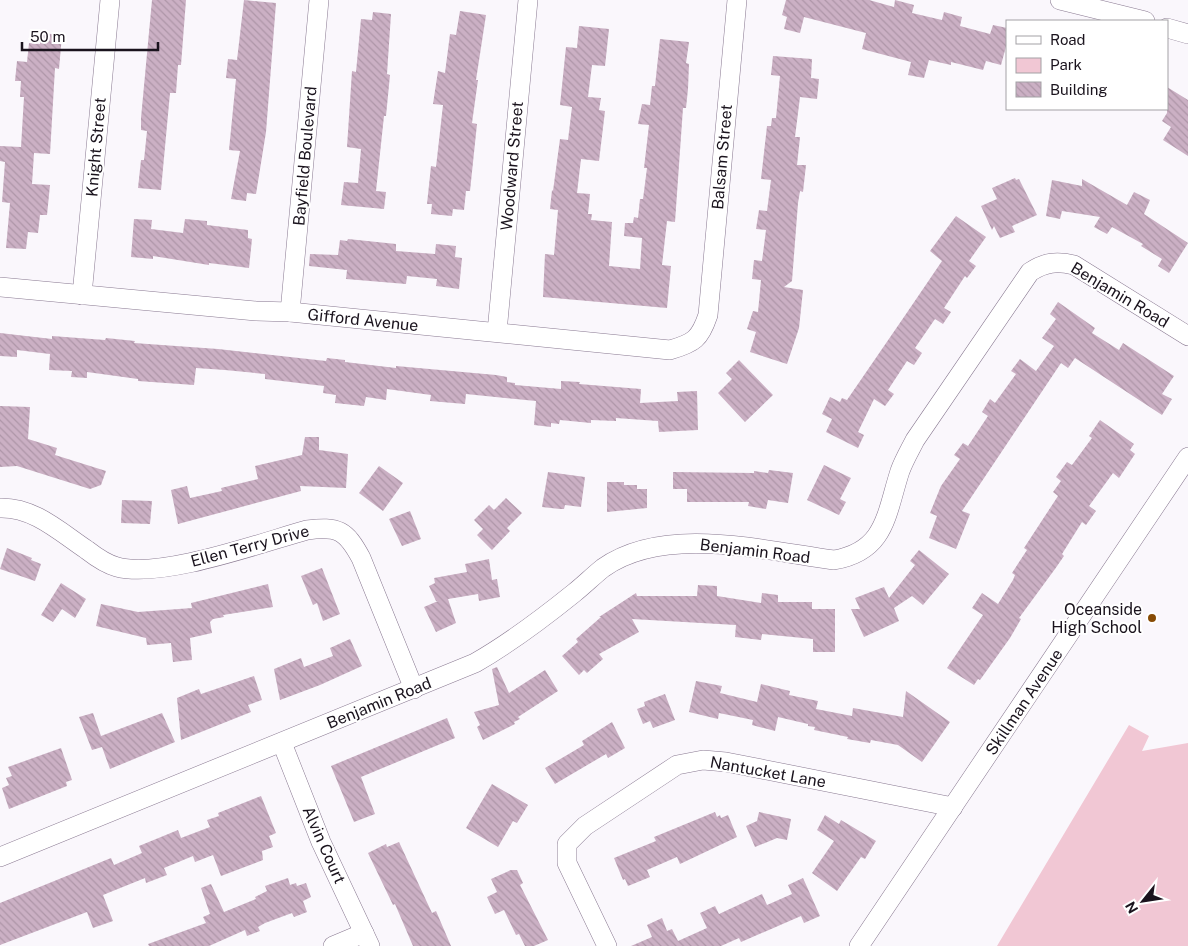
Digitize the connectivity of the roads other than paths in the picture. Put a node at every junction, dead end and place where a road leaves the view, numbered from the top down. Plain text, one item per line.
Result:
1 (110, 0) edge
2 (319, 0) edge
3 (528, 0) edge
4 (737, 0) edge
5 (1060, 0) edge
6 (1141, 20) edge
7 (1168, 28) edge
8 (1188, 34) edge
9 (0, 287) edge
10 (82, 295) junction
11 (290, 312) junction
12 (708, 315) joint
13 (496, 332) junction
14 (1188, 336) edge
15 (1188, 457) edge
16 (0, 508) edge
17 (414, 689) junction
18 (282, 743) junction
19 (953, 807) junction
20 (0, 857) edge
21 (367, 940) edge
22 (333, 946) edge
23 (607, 946) edge
24 (859, 946) edge

1 - 10 street, Knight Street
2 - 11 street, Bayfield Boulevard
3 - 13 street, Woodward Street
4 - 12 street, Balsam Street
5 - 6 street
7 - 8 street
9 - 10 street, Gifford Avenue
10 - 11 street, Gifford Avenue
11 - 13 street, Gifford Avenue
12 - 13 street, Gifford Avenue
14 - 17 street, Benjamin Road
15 - 19 street, Skillman Avenue
16 - 17 street, Ellen Terry Drive
17 - 18 street, Benjamin Road
18 - 20 street, Benjamin Road
18 - 21 street, Alvin Court
19 - 23 street, Nantucket Lane
19 - 24 street, Skillman Avenue
21 - 22 street

